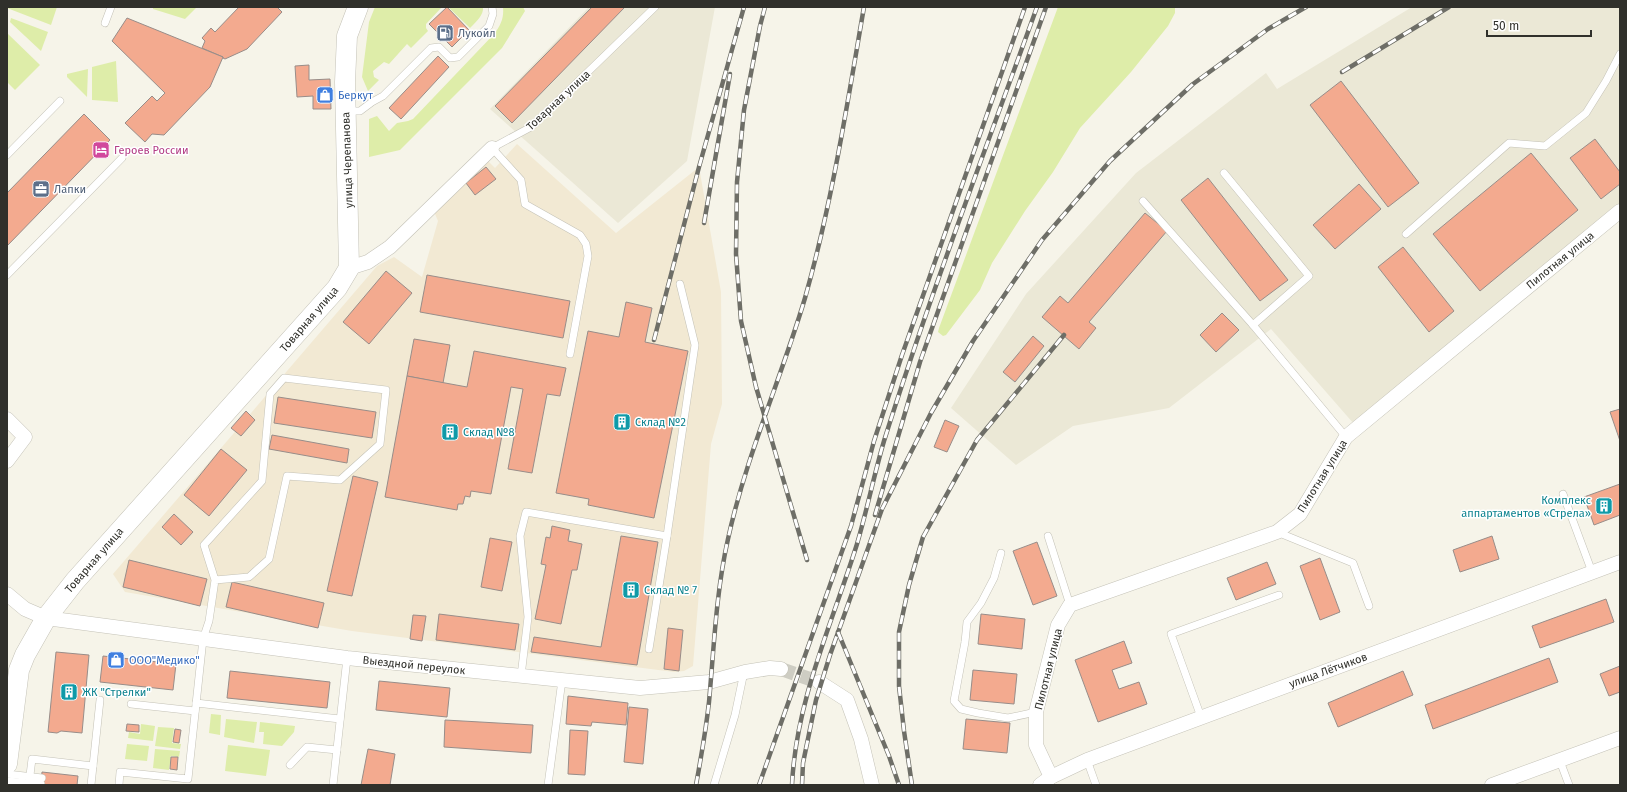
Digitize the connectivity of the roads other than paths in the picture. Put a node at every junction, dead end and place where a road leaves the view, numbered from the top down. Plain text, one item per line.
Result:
1 (111, 7) edge
2 (358, 7) edge
3 (492, 7) edge
4 (655, 7) edge
5 (105, 23) dead end
6 (1620, 54) edge
7 (60, 101) dead end
8 (345, 111) junction
9 (492, 148) junction
10 (7, 155) edge
11 (122, 158) dead end
12 (1224, 173) dead end
13 (1143, 201) dead end
14 (1620, 212) edge
15 (1406, 234) dead end
16 (349, 268) junction
17 (7, 275) edge
18 (680, 284) dead end
19 (1253, 325) junction
20 (570, 354) dead end
21 (7, 419) edge
22 (1346, 437) junction
23 (7, 461) edge
24 (1563, 494) dead end
25 (1277, 532) junction
26 (667, 536) junction
27 (1048, 536) dead end
28 (1001, 553) dead end
29 (1620, 562) edge
30 (1592, 572) junction
31 (215, 580) junction
32 (7, 594) edge
33 (1279, 595) dead end
34 (1070, 605) junction
35 (1369, 606) dead end
36 (46, 618) junction
37 (203, 639) junction
38 (649, 649) dead end
39 (347, 658) junction
40 (781, 669) tunnel mouth
41 (744, 672) junction
42 (521, 676) junction
43 (562, 680) junction
44 (819, 682) tunnel mouth
45 (100, 700) dead end
46 (196, 703) junction
47 (131, 704) dead end
48 (195, 711) junction
49 (1036, 712) junction
50 (1201, 717) junction
51 (340, 719) junction
52 (1620, 738) edge
53 (337, 750) junction
54 (1087, 760) junction
55 (1560, 761) junction
56 (7, 764) edge
57 (290, 765) dead end
58 (93, 766) junction
59 (7, 774) edge
60 (30, 780) junction
61 (7, 781) edge
62 (42, 781) edge
63 (1045, 781) edge
64 (91, 785) edge
65 (119, 785) edge
66 (333, 785) edge
67 (548, 785) edge
68 (714, 785) edge
69 (872, 785) edge
70 (1096, 785) edge
71 (1492, 785) edge
72 (1569, 785) edge

1 - 5 lane
2 - 8 main road, улица Черепанова
3 - 8 lane
4 - 9 lane, Товарная улица
6 - 15 lane
7 - 10 lane
8 - 16 main road, улица Черепанова
9 - 16 street, Товарная улица
9 - 20 lane
11 - 17 lane
12 - 19 lane
13 - 19 lane
14 - 22 street, Пилотная улица
16 - 36 main road, Товарная улица
18 - 26 lane
19 - 22 lane
21 - 23 street
22 - 25 street, Пилотная улица
24 - 30 lane
25 - 34 street, Пилотная улица
25 - 35 lane
26 - 38 lane
26 - 42 lane
27 - 34 lane
28 - 49 lane
29 - 30 street, улица Лётчиков
30 - 50 street, улица Лётчиков
31 - 31 lane
31 - 37 lane
32 - 36 street, Выездной переулок
33 - 50 lane
34 - 49 street, Пилотная улица
36 - 37 street, Выездной переулок
36 - 56 main road, Товарная улица
37 - 39 street, Выездной переулок
37 - 46 lane
39 - 42 street, Выездной переулок
39 - 51 lane
40 - 41 street, Выездной переулок
41 - 43 street, Выездной переулок
41 - 68 lane
42 - 43 street, Выездной переулок
43 - 67 lane
44 - 69 street
45 - 58 lane
46 - 48 lane
46 - 51 lane
47 - 48 lane
48 - 65 lane
49 - 63 street, Пилотная улица
50 - 54 street, улица Лётчиков
51 - 53 lane
52 - 55 street
53 - 57 lane
53 - 66 lane
54 - 63 street, улица Лётчиков
54 - 70 lane
55 - 71 street
55 - 72 lane
58 - 60 lane
58 - 64 lane
59 - 60 lane
60 - 61 lane
60 - 62 lane

